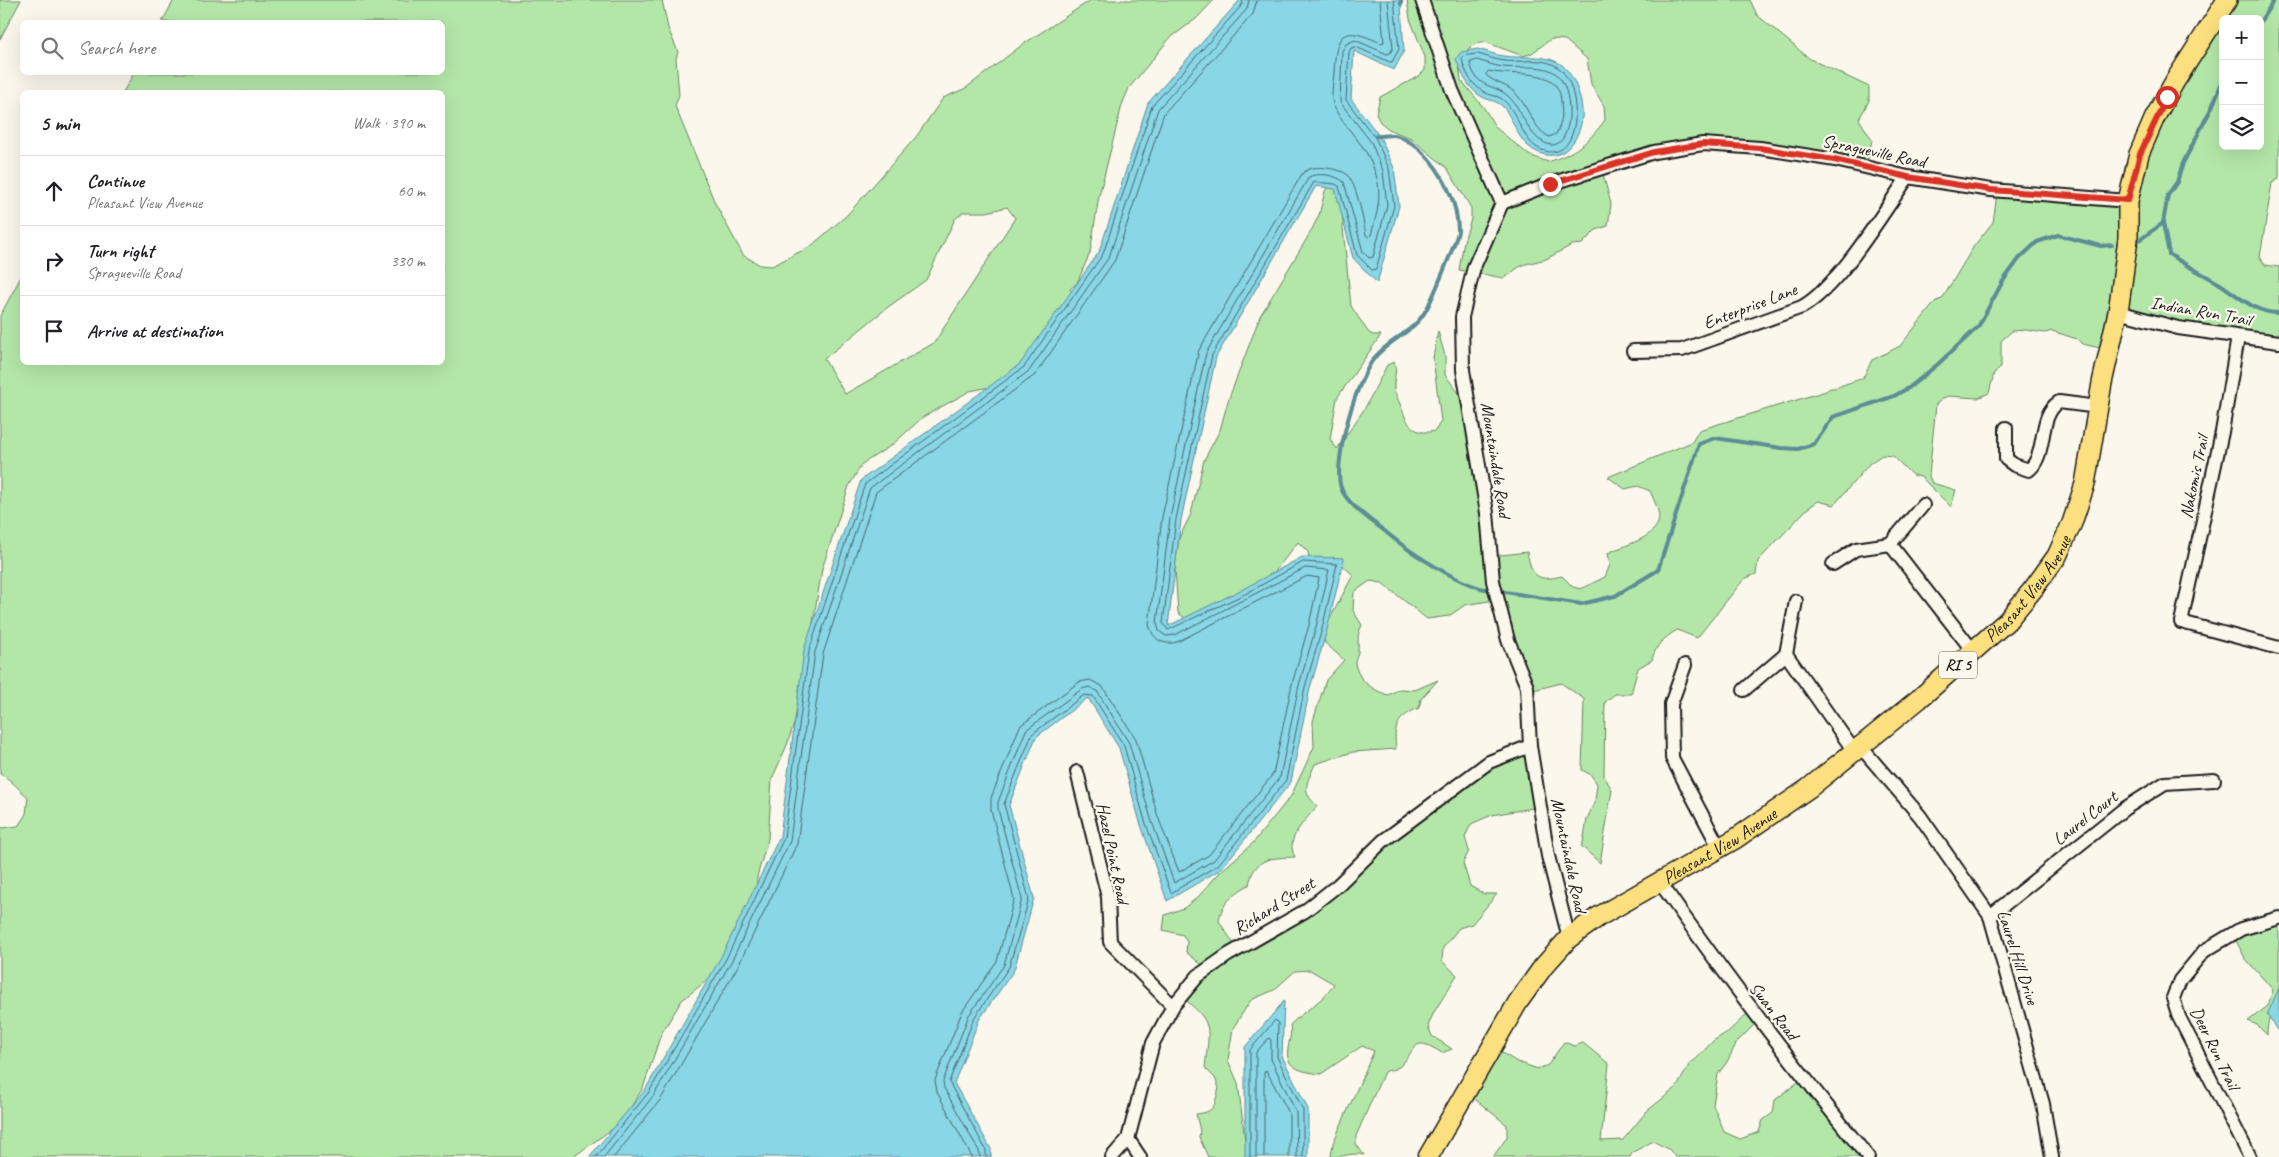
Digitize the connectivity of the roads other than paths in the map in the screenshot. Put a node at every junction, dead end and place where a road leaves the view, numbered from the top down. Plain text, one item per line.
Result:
1 (1422, 0) edge
2 (2227, 0) edge
3 (1908, 177) junction
4 (2128, 200) junction
5 (1502, 203) junction
6 (2118, 312) junction
7 (2238, 337) junction
8 (2279, 342) edge
9 (1633, 351) dead end
10 (2098, 407) junction
11 (2006, 428) dead end
12 (1923, 504) dead end
13 (1890, 544) junction
14 (1833, 564) dead end
15 (1796, 601) dead end
16 (2279, 648) edge
17 (1973, 651) junction
18 (1786, 654) junction
19 (1685, 665) dead end
20 (1744, 690) dead end
21 (1530, 746) junction
22 (1857, 749) junction
23 (1077, 772) dead end
24 (2214, 780) dead end
25 (1719, 847) junction
26 (1659, 881) junction
27 (1990, 916) junction
28 (2279, 918) edge
29 (1569, 938) junction
30 (1173, 1006) junction
31 (1128, 1139) junction
32 (1112, 1157) edge
33 (1140, 1157) edge
34 (1428, 1157) edge
35 (1868, 1157) edge
36 (2052, 1157) edge
37 (2250, 1157) edge

1 - 5 street
2 - 4 main road, Pleasant View Avenue / RI 5
3 - 4 street, Spragueville Road
3 - 5 street, Spragueville Road
3 - 9 street, Enterprise Lane
4 - 6 main road, Pleasant View Avenue / RI 5
5 - 21 street, Mountaindale Road
6 - 7 street, Indian Run Trail
6 - 10 main road, Pleasant View Avenue / RI 5
7 - 8 street, Indian Run Trail
7 - 16 street, Nakomis Trail
10 - 11 street
10 - 17 main road, Pleasant View Avenue / RI 5
12 - 13 street
13 - 14 street
13 - 17 street
15 - 18 street
17 - 22 main road, Pleasant View Avenue / RI 5
18 - 20 street
18 - 22 street, Laurel Hill Drive
19 - 25 street
21 - 29 street, Mountaindale Road
21 - 30 street, Richard Street
22 - 25 main road, Pleasant View Avenue / RI 5
22 - 27 street, Laurel Hill Drive
23 - 30 street, Hazel Point Road
24 - 27 street, Laurel Court
25 - 26 main road, Pleasant View Avenue / RI 5
26 - 29 main road, Pleasant View Avenue / RI 5
26 - 35 street, Swan Road
27 - 36 street, Laurel Hill Drive
28 - 37 street, Deer Run Trail
29 - 34 main road, Pleasant View Avenue / RI 5
30 - 31 street, Richard Street
31 - 32 street, Richard Street
31 - 33 street

